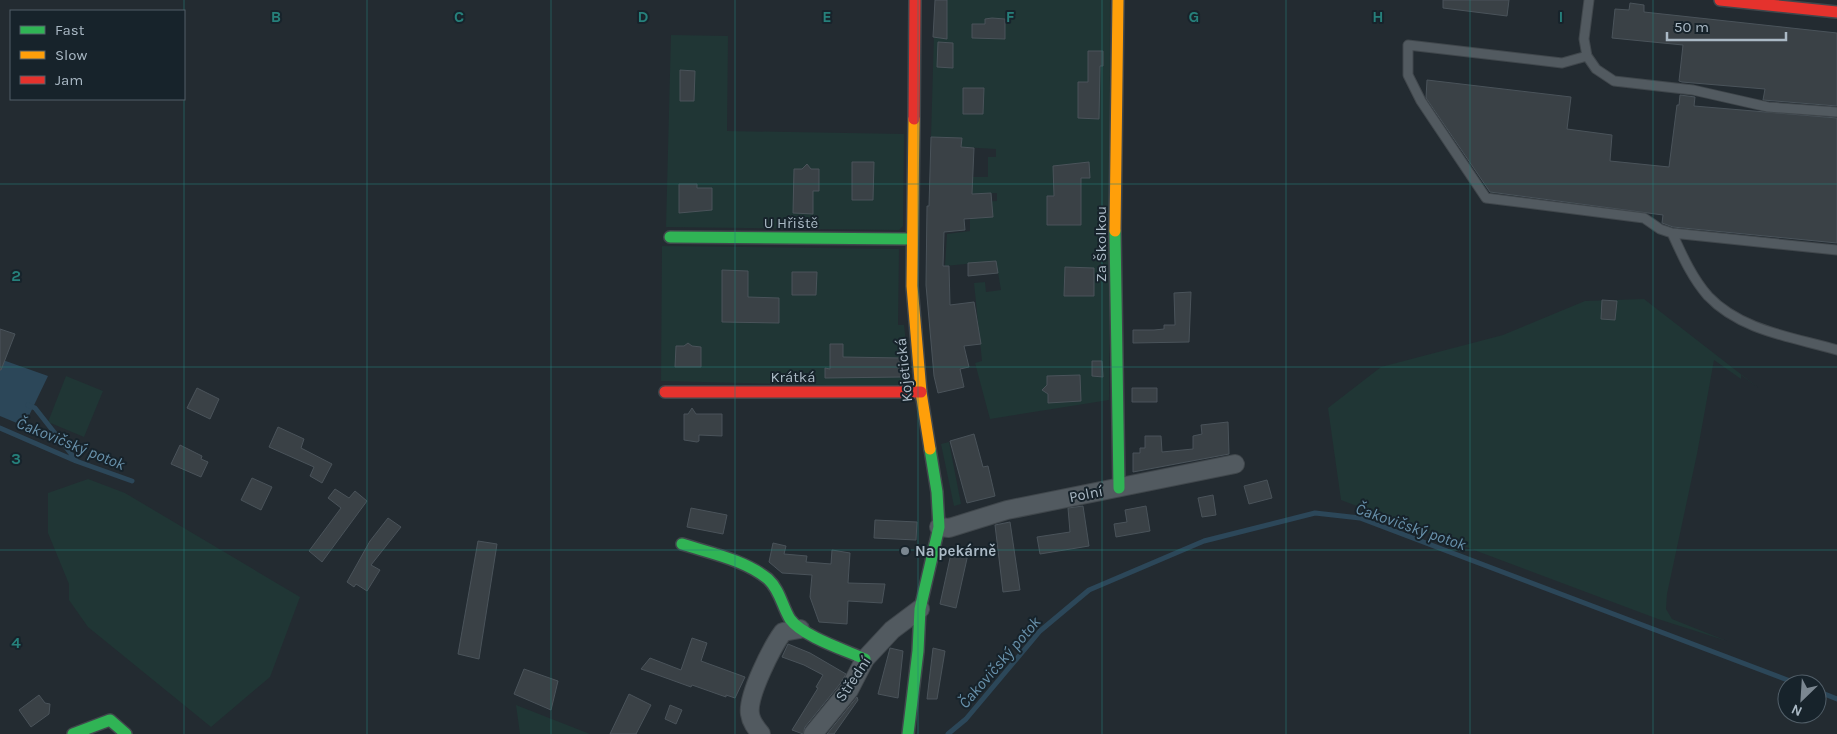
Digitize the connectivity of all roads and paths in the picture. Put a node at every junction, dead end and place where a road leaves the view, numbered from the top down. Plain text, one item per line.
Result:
1 (915, 0) edge
2 (1118, 0) edge
3 (1589, 0) edge
4 (1720, 0) edge
5 (1837, 12) edge
6 (1588, 56) junction
7 (1837, 112) edge
8 (1672, 233) junction
9 (670, 237) dead end
10 (912, 239) junction
11 (1837, 250) edge
12 (1837, 350) edge
13 (665, 392) dead end
14 (921, 392) junction
15 (1236, 464) dead end
16 (1119, 488) junction
17 (939, 527) junction
18 (682, 544) dead end
19 (920, 609) junction
20 (800, 630) junction
21 (865, 659) junction
22 (73, 734) edge
23 (126, 734) edge
24 (762, 734) edge
25 (813, 734) edge
26 (908, 734) edge

1 - 10 street, Kojetická
2 - 16 street, Za Školkou
3 - 6 lane
4 - 5 street
6 - 7 lane
6 - 8 lane
8 - 11 lane
8 - 12 lane
9 - 10 street, U Hřiště
10 - 14 street, Kojetická
13 - 14 street, Krátká
14 - 17 street, Kojetická
15 - 16 street, Polní
16 - 17 street, Polní
17 - 19 street, Kojetická
18 - 20 street
19 - 21 street, Střední
19 - 26 street, Kojetická
20 - 21 street
20 - 24 street
21 - 25 street, Střední
22 - 23 street

